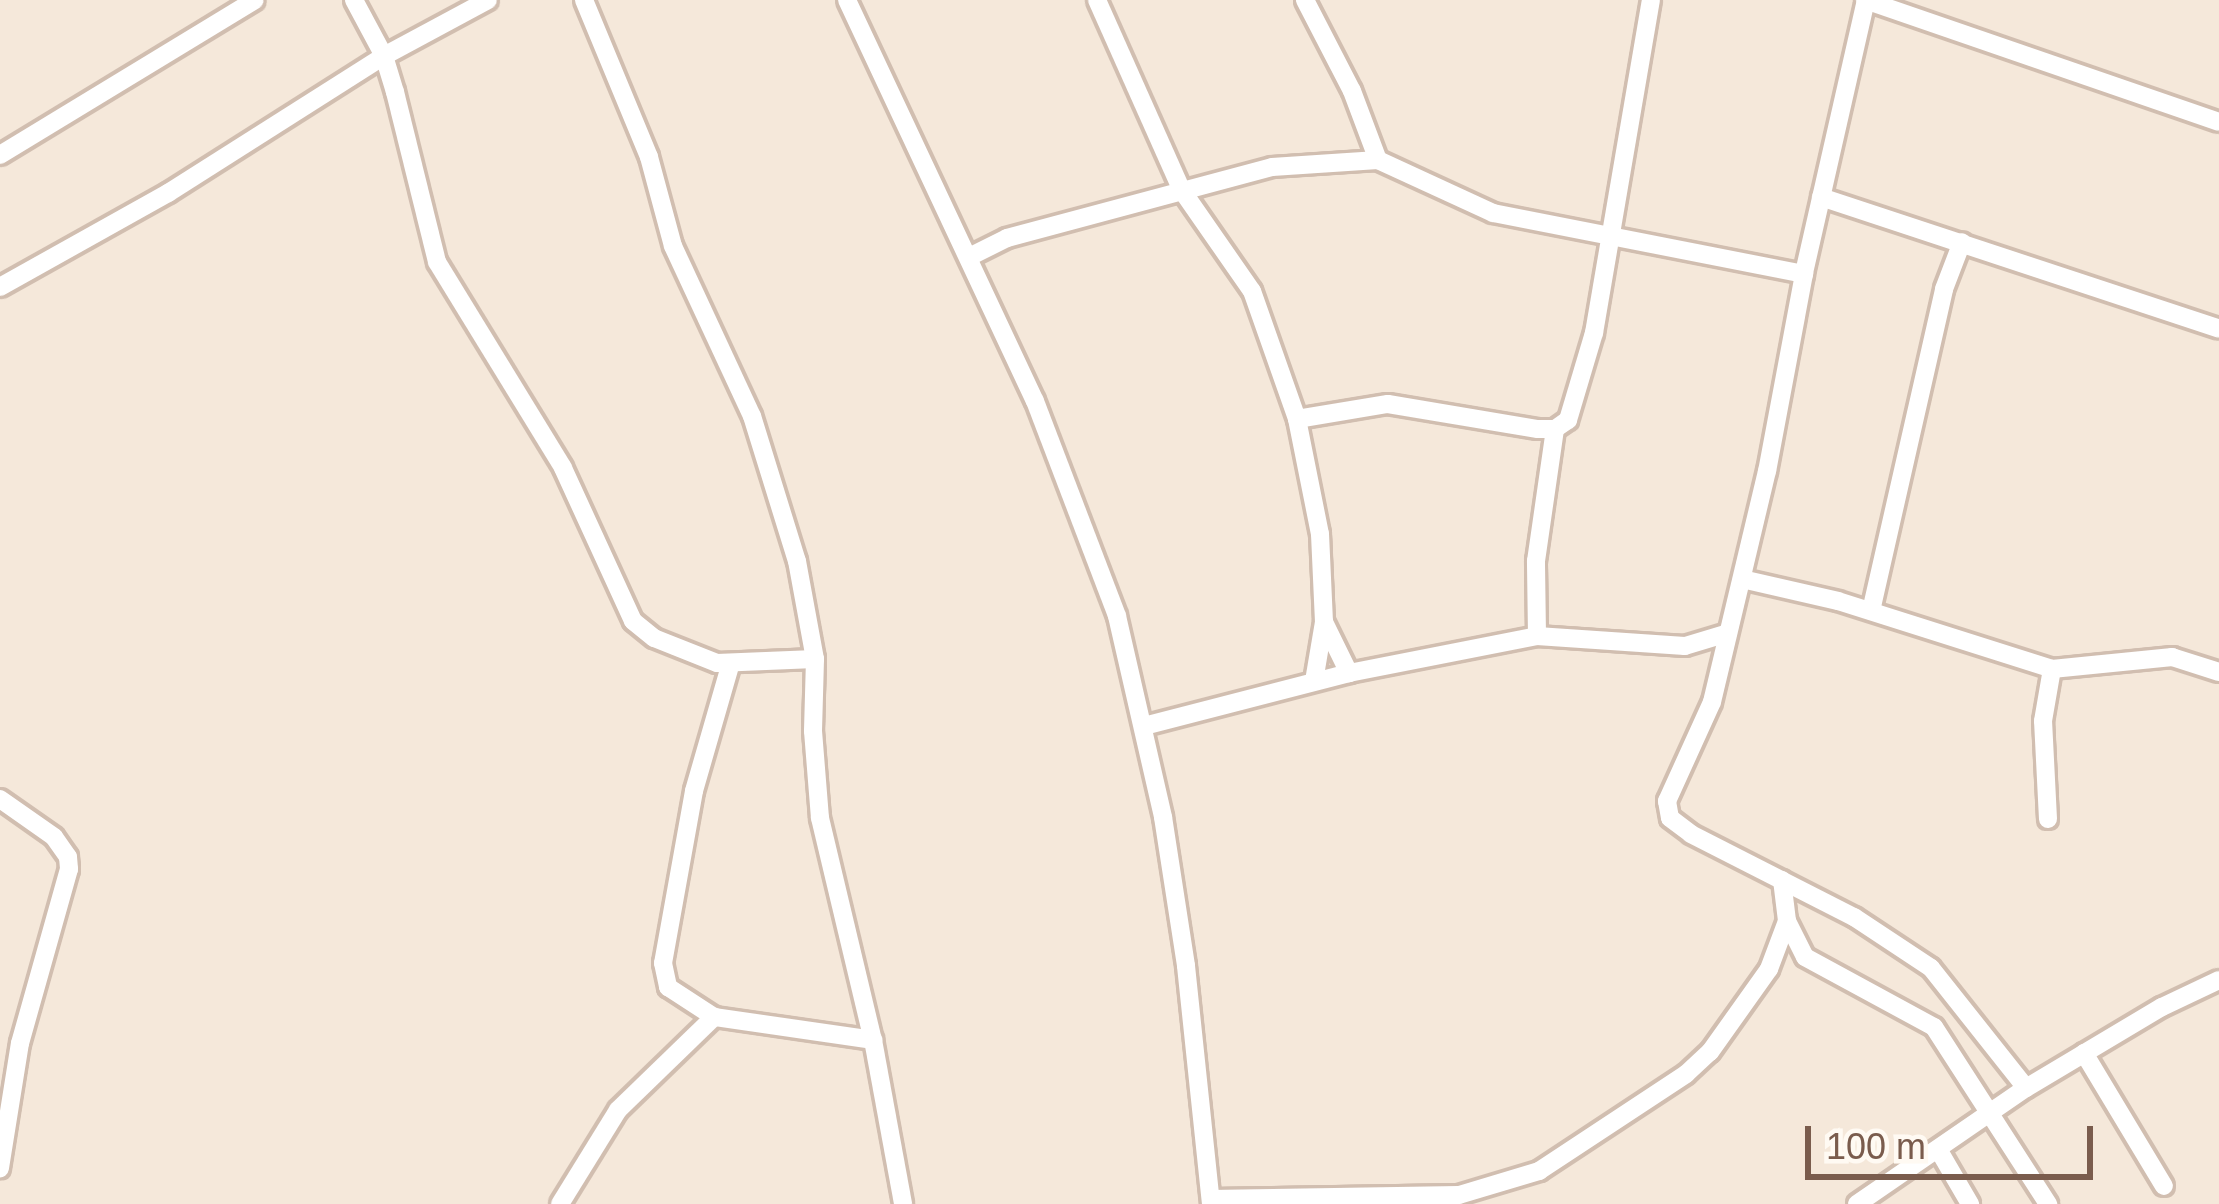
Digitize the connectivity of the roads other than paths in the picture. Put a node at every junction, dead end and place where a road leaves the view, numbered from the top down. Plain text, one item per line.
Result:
1 (255, 0) edge
2 (354, 0) edge
3 (488, 0) edge
4 (584, 0) edge
5 (848, 0) edge
6 (1097, 0) edge
7 (1305, 0) edge
8 (1651, 0) edge
9 (1865, 0) edge
10 (383, 56) junction
11 (2219, 122) edge
12 (0, 155) edge
13 (1378, 160) junction
14 (1180, 189) junction
15 (1821, 197) junction
16 (1612, 236) junction
17 (1963, 242) junction
18 (970, 257) junction
19 (1804, 274) junction
20 (0, 286) edge
21 (2219, 329) edge
22 (1297, 419) junction
23 (1555, 429) junction
24 (1742, 579) junction
25 (1870, 611) junction
26 (1324, 622) junction
27 (1728, 633) junction
28 (1537, 636) junction
29 (1685, 646) junction
30 (815, 658) junction
31 (730, 666) junction
32 (1720, 668) junction
33 (2052, 669) junction
34 (1348, 673) junction
35 (2219, 673) edge
36 (1314, 681) junction
37 (1144, 726) junction
38 (0, 799) edge
39 (2048, 818) dead end
40 (1782, 880) junction
41 (1787, 921) junction
42 (1805, 957) junction
43 (1769, 969) junction
44 (2219, 980) edge
45 (714, 1017) junction
46 (873, 1040) junction
47 (2084, 1053) junction
48 (2026, 1088) junction
49 (1990, 1113) junction
50 (1939, 1149) junction
51 (0, 1168) edge
52 (2164, 1186) dead end
53 (1211, 1202) edge
54 (560, 1204) edge
55 (903, 1204) edge
56 (1857, 1204) edge
57 (1970, 1204) edge
58 (2048, 1204) edge

1 - 12 street
2 - 10 street
3 - 10 street
4 - 30 street
5 - 18 street
6 - 14 street
7 - 13 street
8 - 16 street
9 - 11 street
9 - 15 street
10 - 20 street
10 - 31 street
13 - 14 street
13 - 16 street
14 - 18 street
14 - 22 street
15 - 17 street
15 - 19 street
16 - 19 street
16 - 23 street
17 - 21 street
17 - 25 street
18 - 37 street
19 - 24 street
22 - 23 street
22 - 26 street
23 - 28 street
24 - 25 street
24 - 27 street
25 - 33 street
26 - 34 street
26 - 36 street
27 - 29 street
27 - 32 street
28 - 29 street
28 - 34 street
29 - 32 street
30 - 31 street
30 - 46 street
31 - 45 street
32 - 40 street
33 - 35 street
33 - 39 street
34 - 36 street
36 - 37 street
37 - 53 street
38 - 51 street
40 - 41 street
40 - 48 street
41 - 42 street
41 - 43 street
42 - 43 street
42 - 49 street
43 - 53 street
44 - 47 street
45 - 46 street
45 - 54 street
46 - 55 street
47 - 48 street
47 - 52 street
48 - 49 street
49 - 50 street
49 - 58 street
50 - 56 street
50 - 57 street

